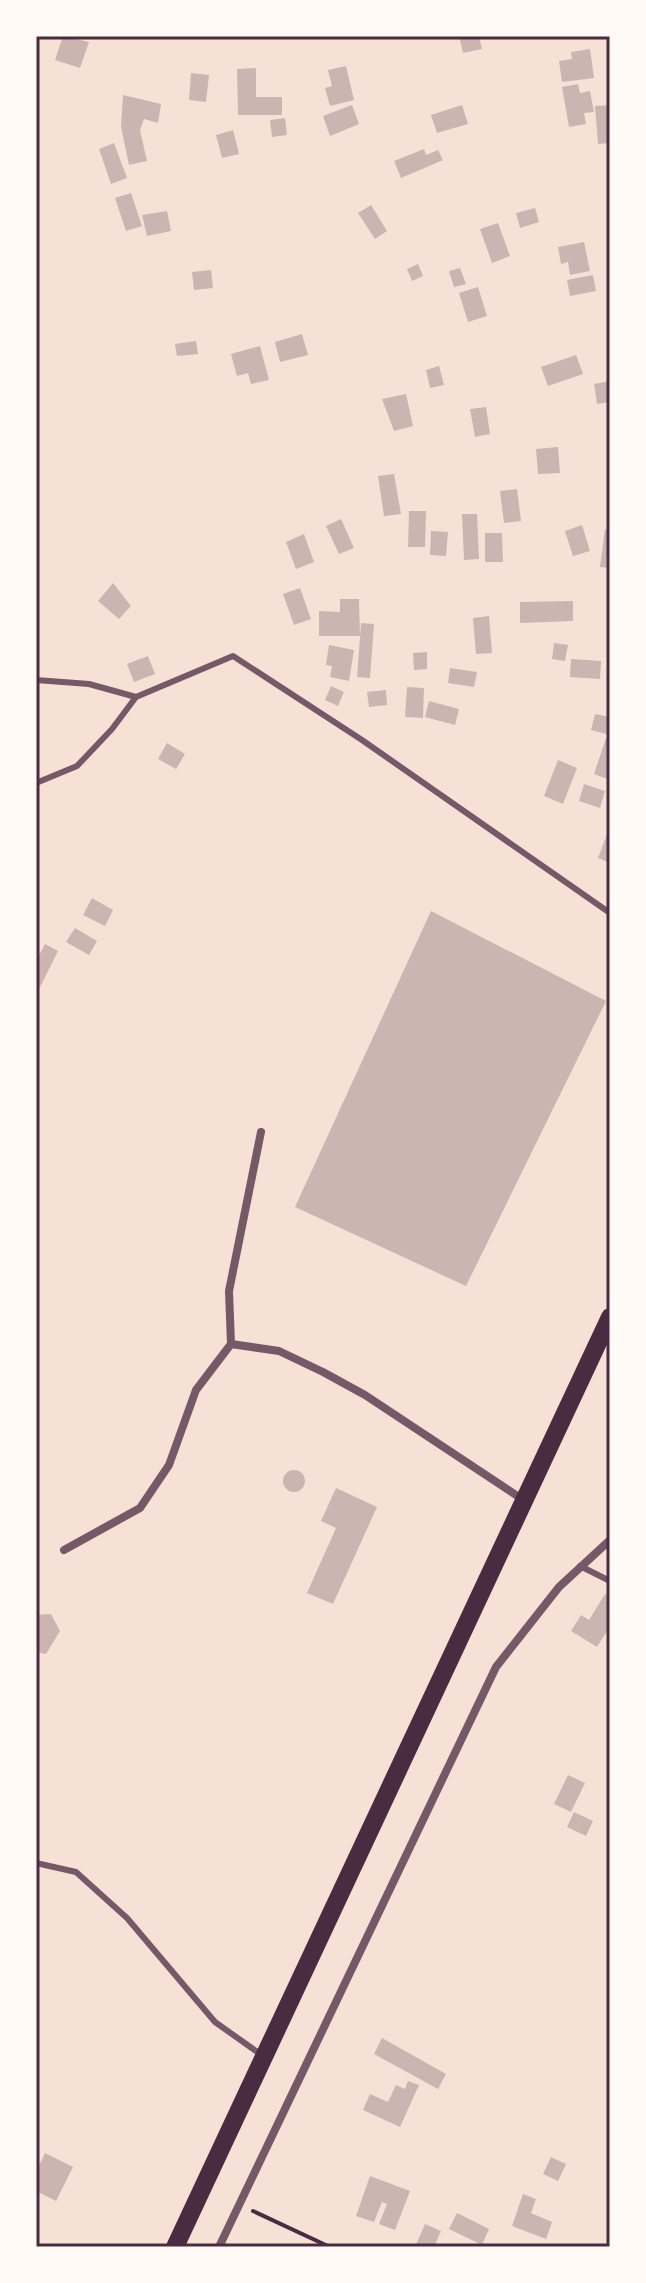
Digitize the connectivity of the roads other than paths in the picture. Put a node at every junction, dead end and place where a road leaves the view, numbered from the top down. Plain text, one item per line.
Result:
1 (36, 680) edge
2 (136, 697) junction
3 (36, 783) edge
4 (610, 913) edge
5 (261, 1132) dead end
6 (610, 1317) edge
7 (231, 1344) junction
8 (525, 1502) junction
9 (610, 1540) edge
10 (64, 1550) dead end
11 (580, 1566) junction
12 (610, 1581) edge
13 (36, 1863) edge
14 (263, 2056) junction
15 (175, 2247) edge
16 (219, 2247) edge

1 - 2 lane
2 - 3 lane
2 - 4 lane
5 - 7 street
6 - 8 highway
7 - 8 street
7 - 10 street
8 - 14 highway
9 - 11 street
11 - 12 lane
11 - 16 street
13 - 14 lane
14 - 15 highway

